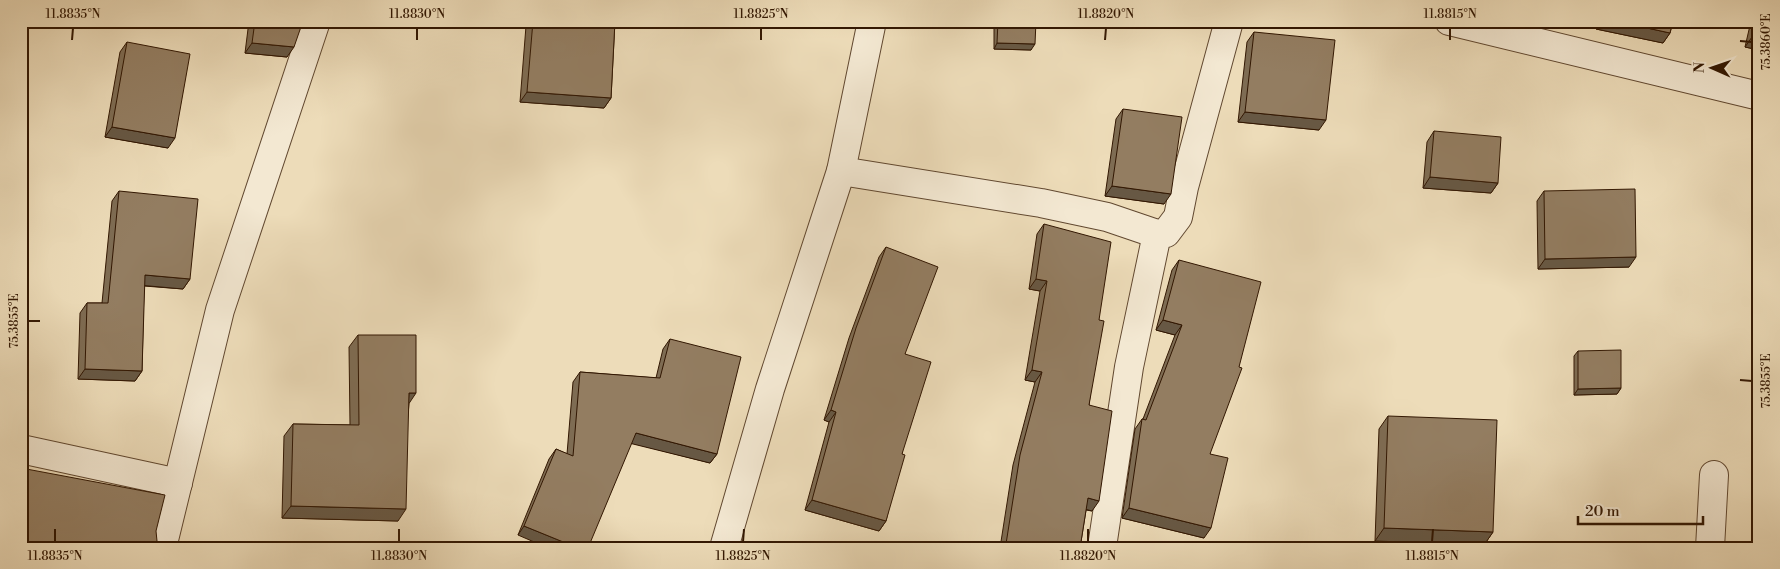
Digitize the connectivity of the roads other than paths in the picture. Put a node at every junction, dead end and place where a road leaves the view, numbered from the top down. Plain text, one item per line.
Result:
1 (316, 21) edge
2 (872, 21) edge
3 (1229, 21) edge
4 (1449, 21) edge
5 (1759, 96) edge
6 (841, 171) junction
7 (1157, 234) junction
8 (21, 449) edge
9 (1714, 475) dead end
10 (178, 483) junction
11 (1102, 547) edge
12 (162, 548) edge
13 (724, 548) edge
14 (1710, 548) edge

1 - 10 street
2 - 6 street
3 - 7 street
4 - 5 street
6 - 7 street
6 - 13 street
7 - 11 street
8 - 10 street
9 - 14 street
10 - 12 street

